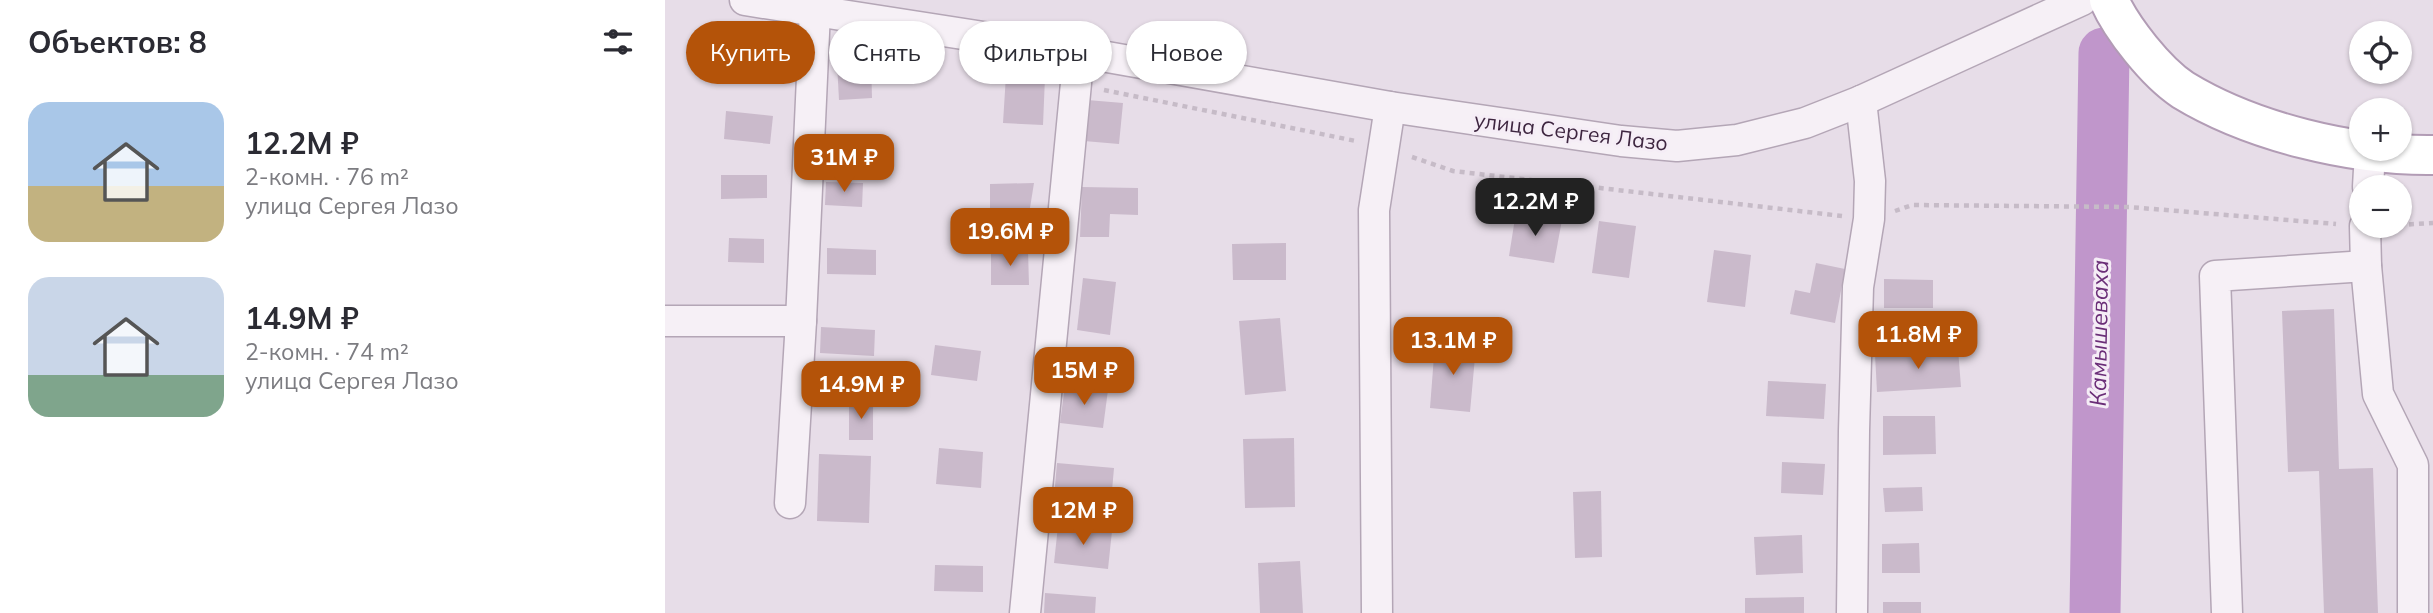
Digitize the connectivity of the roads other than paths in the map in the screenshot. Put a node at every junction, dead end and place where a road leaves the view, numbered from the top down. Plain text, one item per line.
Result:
1 (745, 0) edge
2 (2082, 0) edge
3 (2109, 0) edge
4 (815, 11) junction
5 (959, 33) edge
6 (1112, 58) edge
7 (1076, 84) edge
8 (1861, 101) junction
9 (1390, 107) junction
10 (2433, 155) edge
11 (2369, 170) edge
12 (2365, 238) edge
13 (2365, 265) junction
14 (665, 321) edge
15 (801, 321) junction
16 (790, 503) dead end
17 (1025, 613) edge
18 (1377, 613) edge
19 (1852, 613) edge
20 (2227, 613) edge
21 (2413, 613) edge

1 - 4 street, улица Сергея Лазо
2 - 8 street, улица Сергея Лазо
3 - 11 main road
4 - 5 street, улица Сергея Лазо
4 - 15 street
6 - 9 street, улица Сергея Лазо
7 - 17 street
8 - 9 street, улица Сергея Лазо
8 - 19 street
9 - 18 street
10 - 11 main road
12 - 13 street
13 - 20 street
13 - 21 street
14 - 15 street
15 - 16 street

